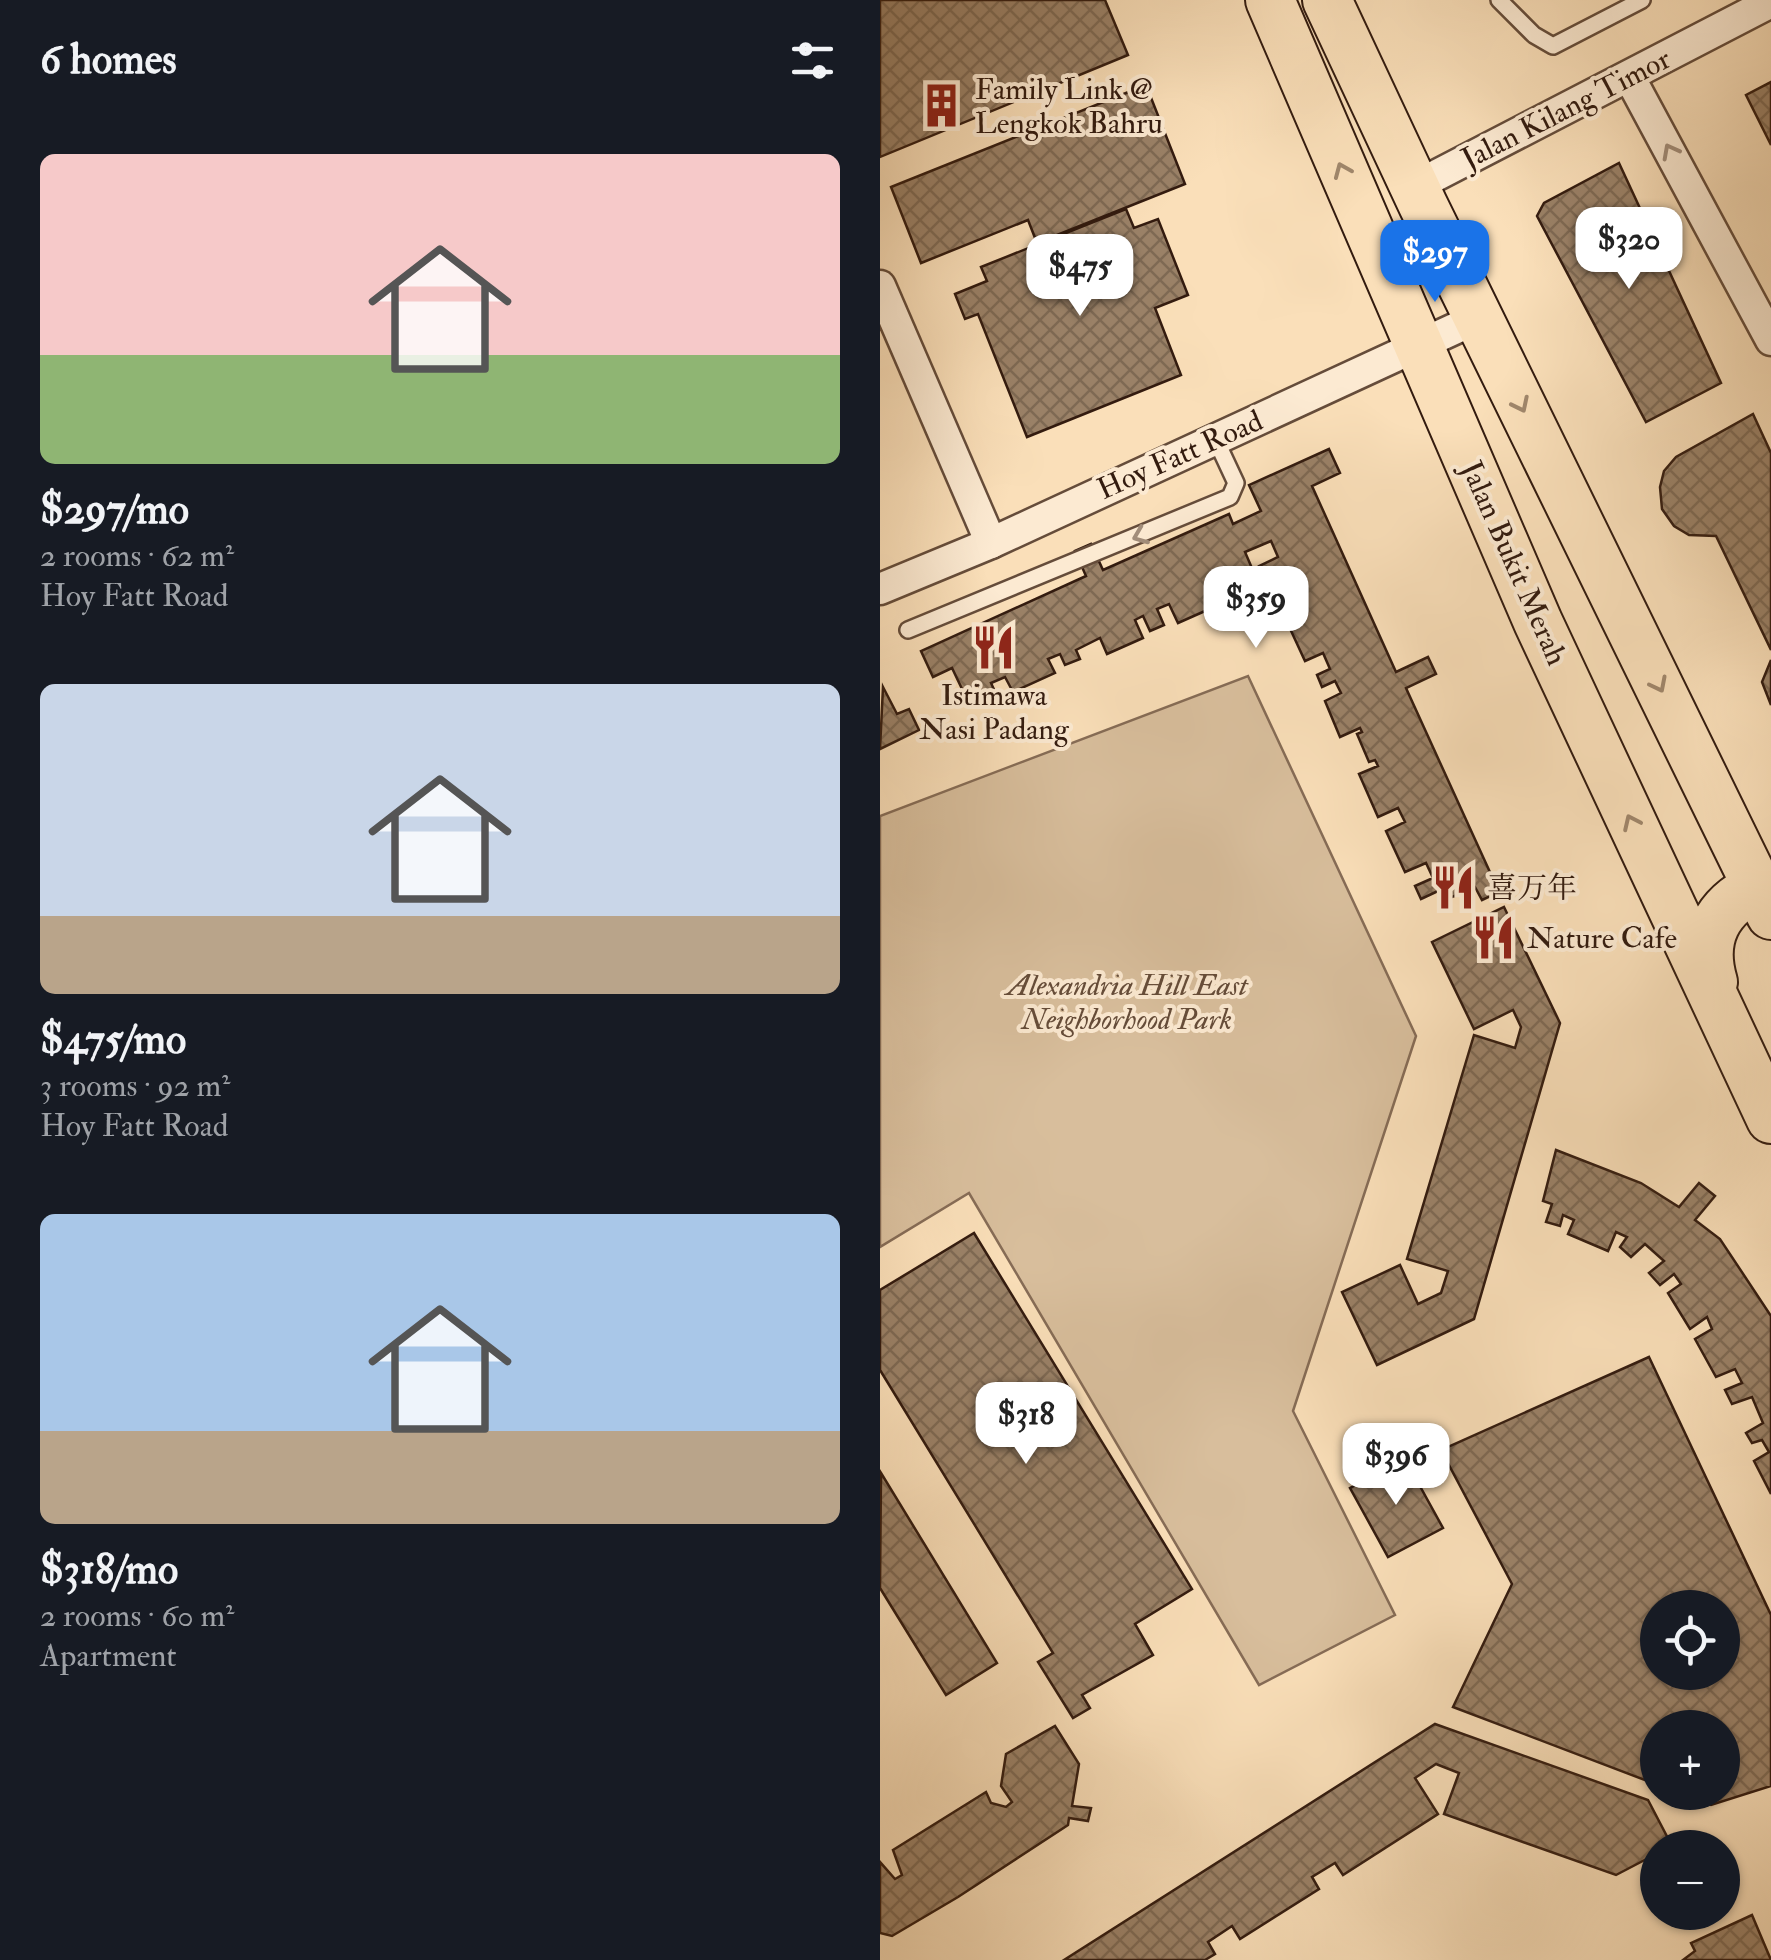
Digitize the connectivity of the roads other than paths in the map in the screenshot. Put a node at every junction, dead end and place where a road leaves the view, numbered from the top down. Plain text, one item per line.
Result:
1 (1270, 0) edge
2 (1327, 0) edge
3 (1499, 0) edge
4 (1642, 0) edge
5 (1771, 2) edge
6 (1630, 78) junction
7 (1414, 187) junction
8 (880, 286) edge
9 (1478, 318) junction
10 (1769, 332) edge
11 (1418, 346) junction
12 (1215, 438) junction
13 (991, 543) junction
14 (880, 589) edge
15 (908, 630) dead end
16 (1764, 901) edge
17 (1722, 1014) junction
18 (1771, 1119) edge

11 -> 1 main road, Jalan Bukit Merah
2 - 7 main road
3 - 4 lane
5 - 6 street, Jalan Kilang Timor
6 - 7 street, Jalan Kilang Timor
10 -> 6 street
7 - 9 main road
8 - 13 street
9 - 11 street, Hoy Fatt Road
9 -> 16 main road
11 - 12 street, Hoy Fatt Road
17 -> 11 main road, Jalan Bukit Merah
12 - 13 street, Hoy Fatt Road
12 -> 15 lane
13 - 14 street, Hoy Fatt Road
16 - 17 main road
17 - 18 main road, Jalan Bukit Merah

